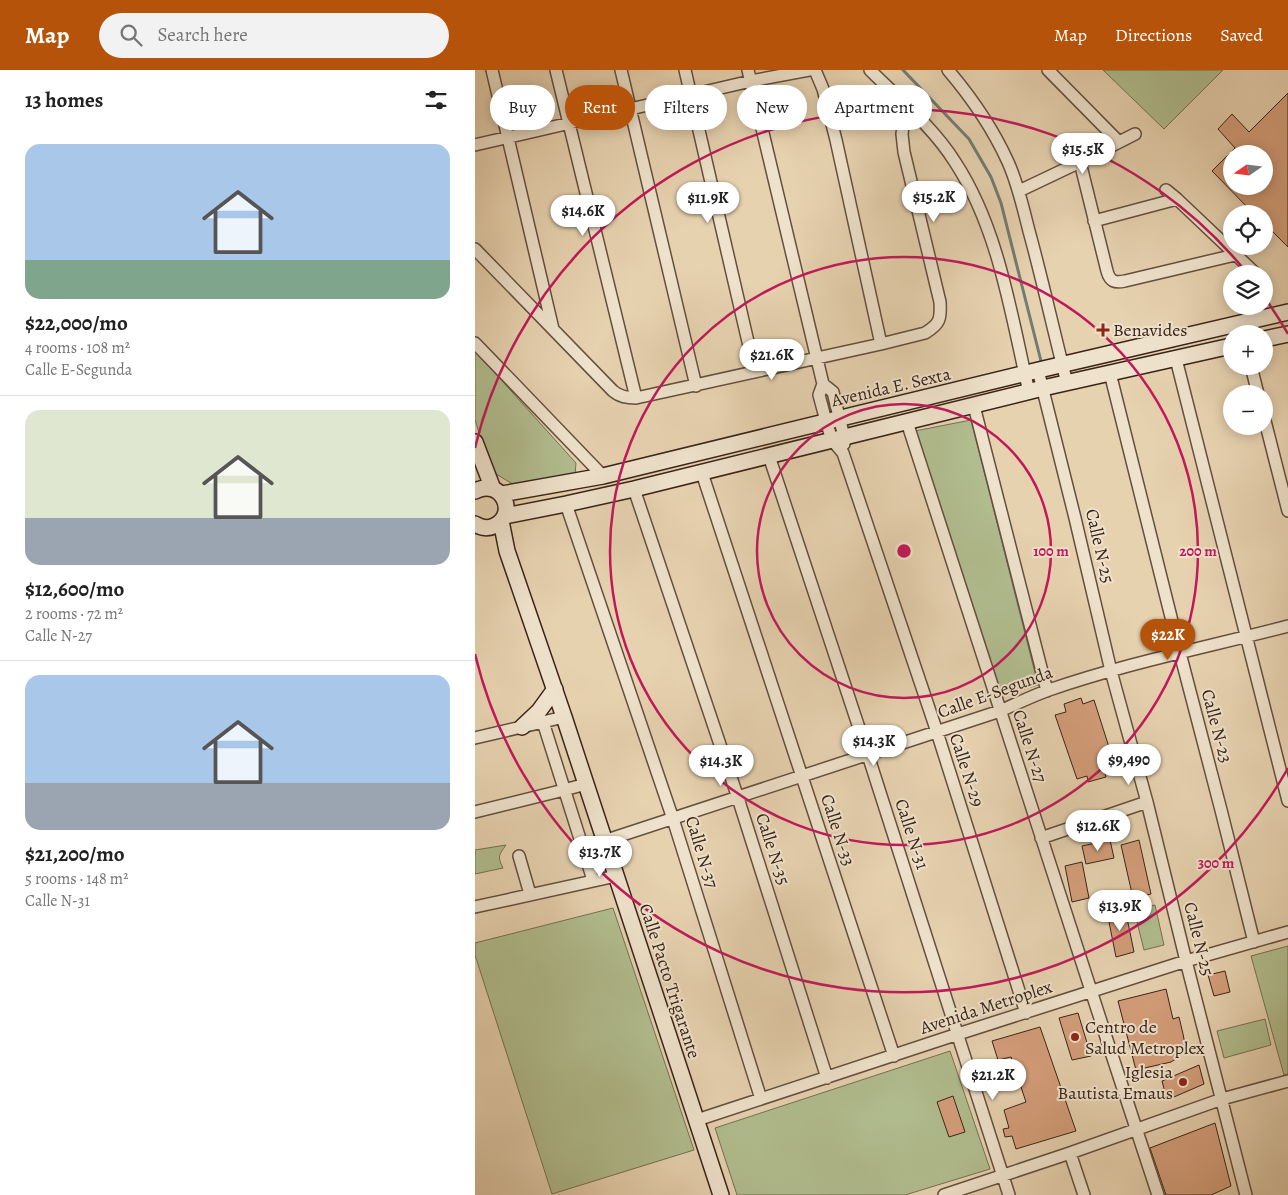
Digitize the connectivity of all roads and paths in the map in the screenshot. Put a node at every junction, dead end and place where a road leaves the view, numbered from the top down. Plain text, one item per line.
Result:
1 (492, 70) edge
2 (556, 70) edge
3 (621, 70) edge
4 (685, 70) edge
5 (809, 70) edge
6 (815, 70) edge
7 (870, 70) edge
8 (948, 70) edge
9 (1048, 70) edge
10 (750, 76) edge
11 (624, 85) edge
12 (689, 85) edge
13 (722, 85) edge
14 (885, 85) edge
15 (565, 110) edge
16 (565, 124) edge
17 (570, 130) edge
18 (635, 130) edge
19 (699, 130) edge
20 (903, 130) edge
21 (930, 130) edge
22 (1135, 134) dead end
23 (508, 137) junction
24 (1119, 142) junction
25 (475, 145) edge
26 (1080, 162) junction
27 (1166, 190) dead end
28 (1019, 191) junction
29 (1177, 199) junction
30 (1094, 221) junction
31 (1223, 243) edge
32 (475, 249) edge
33 (1235, 255) joint
34 (1246, 265) edge
35 (1288, 312) edge
36 (553, 330) junction
37 (1288, 334) edge
38 (1273, 337) edge
39 (475, 343) edge
40 (881, 344) junction
41 (1223, 348) edge
42 (816, 357) junction
43 (1176, 359) junction
44 (1063, 365) junction
45 (755, 372) junction
46 (1032, 372) junction
47 (1110, 373) junction
48 (1067, 383) junction
49 (695, 386) junction
50 (1036, 390) junction
51 (635, 398) junction
52 (974, 406) junction
53 (833, 420) junction
54 (907, 422) junction
55 (1269, 435) edge
56 (838, 438) junction
57 (475, 442) edge
58 (769, 456) junction
59 (702, 473) junction
60 (603, 476) junction
61 (634, 489) junction
62 (475, 491) edge
63 (497, 491) junction
64 (566, 504) junction
65 (1288, 512) edge
66 (503, 519) junction
67 (479, 526) edge
68 (507, 551) junction
69 (1288, 626) edge
70 (1245, 637) junction
71 (1180, 653) junction
72 (1111, 671) junction
73 (555, 689) junction
74 (1047, 691) junction
75 (1000, 711) junction
76 (564, 717) junction
77 (543, 722) junction
78 (521, 728) junction
79 (937, 732) junction
80 (475, 738) edge
81 (868, 755) junction
82 (802, 776) junction
83 (586, 784) junction
84 (564, 790) junction
85 (738, 798) junction
86 (1288, 801) edge
87 (1147, 802) junction
88 (475, 812) edge
89 (673, 819) junction
90 (1041, 838) junction
91 (604, 842) junction
92 (519, 856) dead end
93 (616, 876) junction
94 (593, 880) junction
95 (530, 894) junction
96 (475, 907) edge
97 (1288, 932) edge
98 (1254, 942) junction
99 (1186, 961) junction
100 (1091, 992) junction
101 (1026, 1013) junction
102 (958, 1034) junction
103 (894, 1056) junction
104 (827, 1078) junction
105 (1288, 1081) edge
106 (761, 1099) junction
107 (1222, 1099) junction
108 (697, 1120) junction
109 (1137, 1130) junction
110 (1070, 1153) junction
111 (1002, 1176) junction
112 (721, 1195) edge
113 (945, 1195) edge
114 (1009, 1195) edge
115 (1084, 1195) edge
116 (1158, 1195) edge
117 (1246, 1195) edge

1 - 23 street
2 - 15 street
3 - 11 street
4 - 12 street
5 - 10 street
6 - 40 street
7 - 14 street, Calle N-25
8 - 28 street
9 - 24 street
10 - 13 street
10 - 42 street
16 - 23 street
17 - 51 street
18 - 49 street
19 - 45 street
20 - 40 street
21 - 46 street, Calle N-25
22 - 24 street
23 - 25 street
23 - 36 street
24 - 26 street
26 - 28 street
26 - 30 street
27 - 29 street
28 - 44 street
29 - 30 street
29 - 31 street
30 - 33 street
32 - 36 street
33 - 34 street
35 - 44 street, Avenida E. Sexta
36 - 51 street
37 - 38 street
39 - 60 street
40 - 42 street
41 - 43 street, Avenida E. Sexta
42 - 45 street
42 - 53 street
43 - 47 street, Avenida E. Sexta
43 - 70 street
44 - 46 street, Avenida E. Sexta
44 - 48 street
45 - 49 street
46 - 50 street, Calle N-25
46 - 53 street, Avenida E. Sexta
47 - 48 street, Avenida E. Sexta
47 - 71 street, Calle N-23
48 - 50 street, Avenida E. Sexta
49 - 51 street
50 - 52 street, Avenida E. Sexta
50 - 72 street, Calle N-25
52 - 54 street, Avenida E. Sexta
52 - 74 street, Calle N-27
53 - 56 street
53 - 60 street, Avenida E. Sexta
54 - 56 street, Avenida E. Sexta
54 - 75 street, Calle N-27
55 - 65 street
56 - 58 street, Avenida E. Sexta
56 - 79 street, Calle N-29
57 - 63 street, Calle Pacto Trigarante
58 - 59 street, Avenida E. Sexta
58 - 81 street, Calle N-31
59 - 61 street, Avenida E. Sexta
59 - 82 street, Calle N-33
60 - 63 street, Avenida E. Sexta
61 - 64 street, Avenida E. Sexta
61 - 85 street, Calle N-35
62 - 63 street, Avenida E. Sexta
63 - 66 street, Calle Pacto Trigarante
64 - 66 street, Avenida E. Sexta
64 - 89 street, Calle N-37
66 - 67 street, Avenida E. Sexta
66 - 68 street, Calle Pacto Trigarante
67 - 68 street, Calle Pacto Trigarante
68 - 73 street, Calle Pacto Trigarante
69 - 70 street, Calle E-Segunda
70 - 71 street, Calle E-Segunda
70 - 86 street
71 - 72 street, Calle E-Segunda
71 - 98 street, Calle N-23
72 - 74 street, Calle E-Segunda
72 - 87 street, Calle N-25
73 - 76 street, Calle Pacto Trigarante
73 - 78 street
74 - 75 street, Calle E-Segunda
75 - 79 street, Calle E-Segunda
75 - 90 street, Calle N-27
76 - 77 street
76 - 83 street, Calle Pacto Trigarante
77 - 78 street
77 - 84 street
78 - 80 street
79 - 81 street, Calle E-Segunda
79 - 101 street, Calle N-29
81 - 82 street, Calle E-Segunda
81 - 102 street, Calle N-31
82 - 85 street, Calle E-Segunda
82 - 103 street, Calle N-33
83 - 84 street
83 - 91 street, Calle Pacto Trigarante
84 - 88 street
84 - 94 street
85 - 89 street, Calle E-Segunda
85 - 104 street, Calle N-35
87 - 90 street
87 - 99 street, Calle N-25
89 - 91 street, Calle E-Segunda
89 - 106 street, Calle N-37
90 - 100 street, Calle N-27
91 - 93 street, Calle Pacto Trigarante
92 - 95 street
93 - 94 street
93 - 108 street, Calle Pacto Trigarante
94 - 95 street
95 - 96 street
97 - 98 street, Avenida Metroplex
98 - 99 street, Avenida Metroplex
99 - 100 street, Avenida Metroplex
99 - 107 street, Calle N-25
100 - 101 street, Avenida Metroplex
100 - 109 street, Calle N-27
101 - 102 street, Avenida Metroplex
102 - 103 street, Avenida Metroplex
102 - 111 street, Calle N-31
103 - 104 street, Avenida Metroplex
104 - 106 street, Avenida Metroplex
105 - 107 street
106 - 108 street, Avenida Metroplex
107 - 109 street
107 - 117 street, Calle N-25
108 - 112 street, Calle Pacto Trigarante
109 - 110 street
109 - 116 street, Calle N-27
110 - 111 street
110 - 115 street
111 - 113 street
111 - 114 street, Calle N-31

